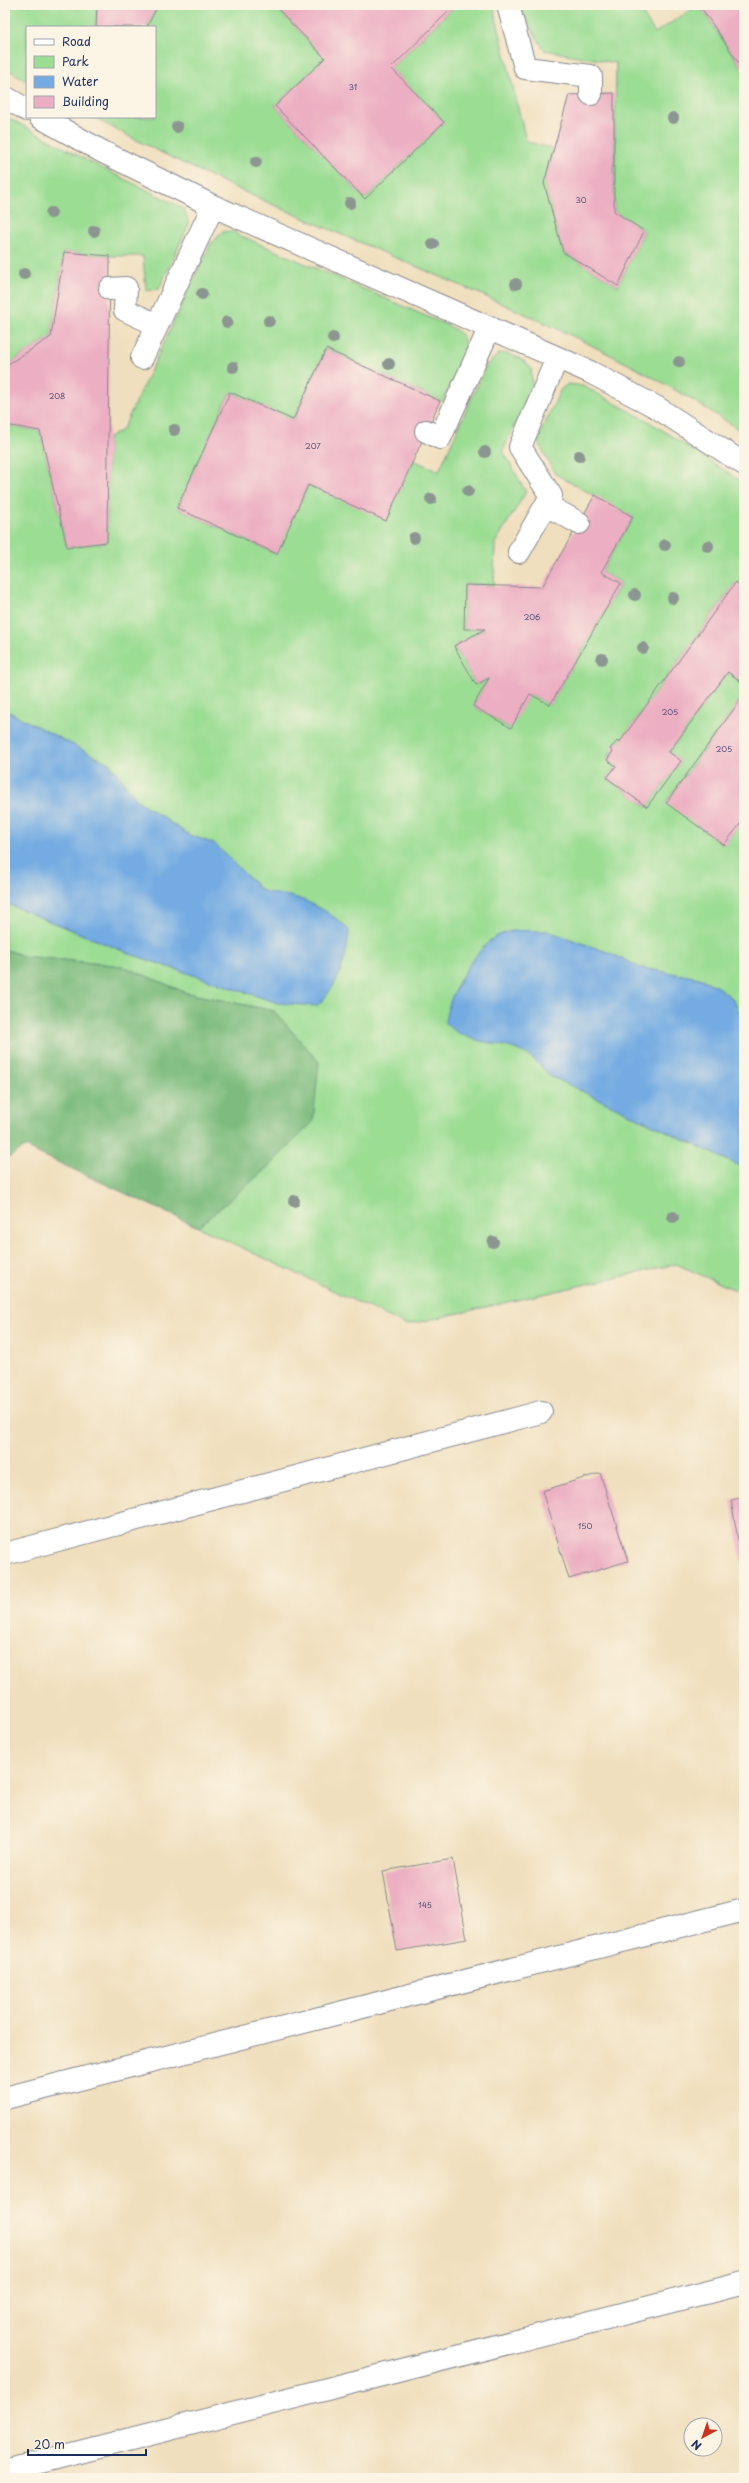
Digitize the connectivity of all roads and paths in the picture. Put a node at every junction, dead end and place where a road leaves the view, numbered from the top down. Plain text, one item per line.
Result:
1 (508, 5) edge
2 (591, 94) dead end
3 (5, 97) edge
4 (26, 109) edge
5 (42, 118) edge
6 (213, 206) junction
7 (110, 288) dead end
8 (157, 325) junction
9 (490, 327) junction
10 (142, 358) dead end
11 (557, 358) junction
12 (426, 432) dead end
13 (744, 464) edge
14 (546, 505) junction
15 (578, 523) dead end
16 (519, 552) dead end
17 (542, 1412) dead end
18 (5, 1554) edge
19 (744, 1910) edge
20 (5, 2098) edge
21 (744, 2283) edge
22 (5, 2471) edge

1 - 2 street
3 - 4 street
5 - 6 street
6 - 8 street
6 - 9 street
7 - 8 street
8 - 10 street
9 - 11 street
9 - 12 street
11 - 13 street
11 - 14 street
14 - 15 street
14 - 16 street
17 - 18 street
19 - 20 street
21 - 22 street

